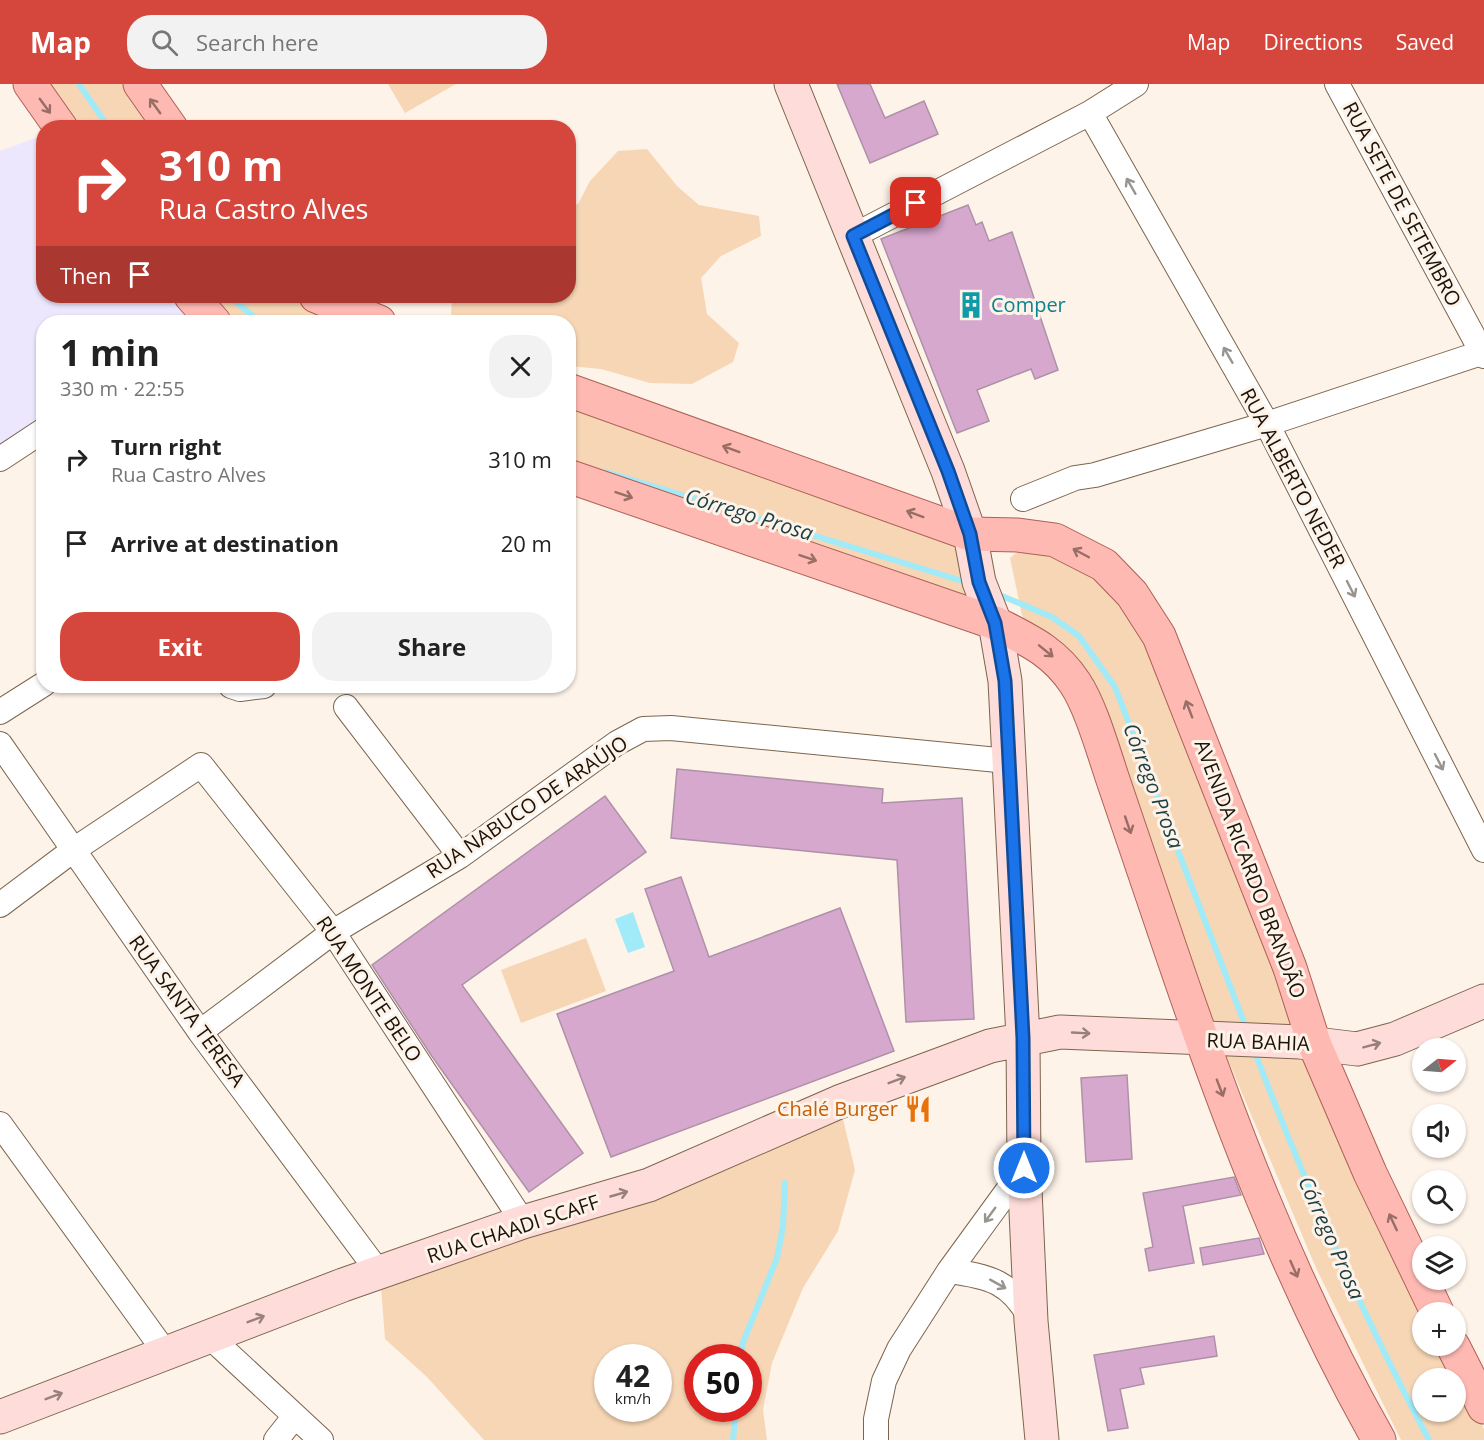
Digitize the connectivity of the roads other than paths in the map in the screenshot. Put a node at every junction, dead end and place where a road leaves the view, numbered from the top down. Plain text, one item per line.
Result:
1 (30, 84) edge
2 (140, 84) edge
3 (791, 84) edge
4 (1136, 84) edge
5 (1337, 84) edge
6 (1090, 113) junction
7 (55, 120) edge
8 (165, 120) edge
9 (853, 236) junction
10 (333, 303) edge
11 (362, 315) edge
12 (1483, 354) edge
13 (576, 393) edge
14 (1267, 424) junction
15 (36, 435) edge
16 (0, 459) edge
17 (576, 479) edge
18 (1023, 499) dead end
19 (971, 540) junction
20 (991, 612) junction
21 (36, 689) edge
22 (346, 707) dead end
23 (0, 712) edge
24 (0, 744) edge
25 (1008, 760) junction
26 (1484, 850) edge
27 (72, 851) junction
28 (460, 856) junction
29 (0, 905) edge
30 (333, 932) junction
31 (1484, 1001) edge
32 (200, 1032) junction
33 (1023, 1038) junction
34 (1213, 1040) junction
35 (1307, 1043) junction
36 (0, 1124) edge
37 (1024, 1168) junction
38 (523, 1222) junction
39 (949, 1271) junction
40 (380, 1274) junction
41 (1432, 1302) edge
42 (1031, 1321) junction
43 (210, 1337) junction
44 (165, 1352) junction
45 (1458, 1356) edge
46 (1484, 1407) edge
47 (295, 1416) junction
48 (0, 1417) edge
49 (276, 1440) edge
50 (321, 1440) edge
51 (876, 1440) edge
52 (1042, 1440) edge
53 (1379, 1440) edge

1 -> 7 main road
8 -> 2 main road
3 - 9 street
4 - 6 street
5 - 12 street, RUA SETE DE SETEMBRO
6 - 9 street
14 -> 6 street, RUA ALBERTO NEDER
9 - 19 street
10 - 11 main road
12 - 14 street
19 -> 13 main road, AVENIDA RICARDO BRANDÃO
14 - 18 street
14 -> 26 street, RUA ALBERTO NEDER
15 - 16 street
17 -> 20 main road
19 - 20 street
35 -> 19 main road, AVENIDA RICARDO BRANDÃO
20 - 25 street
20 -> 34 main road
21 - 23 street
22 - 28 street
24 - 27 street, RUA SANTA TERESA
25 - 28 street, RUA NABUCO DE ARAÚJO
25 - 33 street
27 - 29 street
27 - 30 street, RUA MONTE BELO
27 - 32 street, RUA SANTA TERESA
28 - 30 street, RUA NABUCO DE ARAÚJO
30 - 32 street, RUA NABUCO DE ARAÚJO
30 - 38 street, RUA MONTE BELO
35 -> 31 street, RUA BAHIA
32 - 40 street, RUA SANTA TERESA
33 -> 34 street, RUA BAHIA
33 - 37 street
38 -> 33 street, RUA CHAADI SCAFF
34 - 35 street, RUA BAHIA
34 -> 53 main road
41 -> 35 main road, AVENIDA RICARDO BRANDÃO
36 - 44 street
37 -> 39 street
37 - 42 street
38 - 40 street, RUA CHAADI SCAFF
39 -> 42 street
39 - 51 street
43 -> 40 street, RUA CHAADI SCAFF
42 - 52 street
43 - 44 street, RUA CHAADI SCAFF
43 - 47 street
48 -> 44 street, RUA CHAADI SCAFF
45 - 46 main road
47 - 49 street
47 - 50 street

